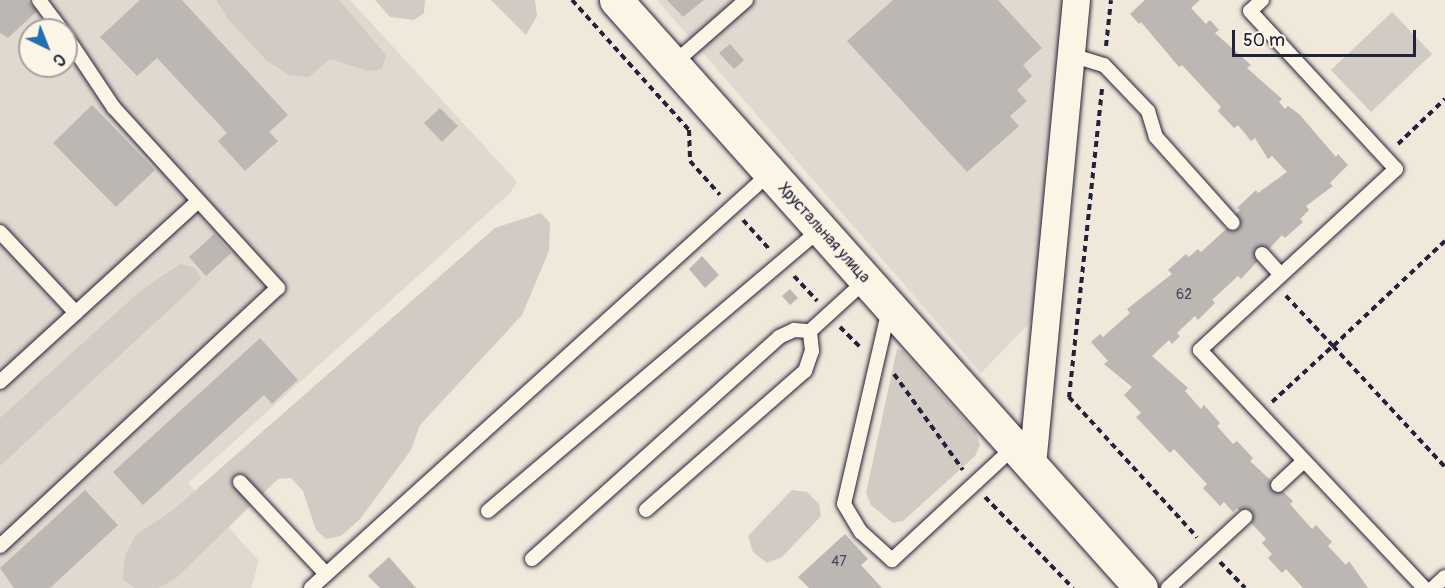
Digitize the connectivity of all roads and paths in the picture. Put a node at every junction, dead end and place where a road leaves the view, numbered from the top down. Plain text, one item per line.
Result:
1 (39, 0) edge
2 (572, 0) edge
3 (616, 0) edge
4 (746, 0) edge
5 (1076, 0) edge
6 (1111, 0) edge
7 (1262, 0) edge
8 (53, 18) edge
9 (78, 54) edge
10 (1071, 56) junction
11 (673, 64) junction
12 (1104, 65) junction
13 (1445, 99) edge
14 (1384, 156) junction
15 (770, 173) junction
16 (198, 201) junction
17 (732, 208) junction
18 (1233, 223) dead end
19 (820, 229) junction
20 (0, 232) edge
21 (1445, 241) edge
22 (1262, 254) dead end
23 (782, 262) junction
24 (1277, 278) junction
25 (866, 280) junction
26 (889, 306) junction
27 (76, 313) junction
28 (829, 314) junction
29 (810, 331) junction
30 (1333, 346) junction
31 (877, 361) junction
32 (0, 382) edge
33 (1259, 413) junction
34 (1023, 456) junction
35 (1304, 461) junction
36 (1445, 467) edge
37 (240, 482) dead end
38 (973, 485) junction
39 (1278, 485) dead end
40 (646, 510) dead end
41 (488, 511) dead end
42 (1245, 517) dead end
43 (0, 546) edge
44 (1209, 550) junction
45 (532, 559) dead end
46 (326, 574) junction
47 (1445, 577) edge
48 (312, 588) edge
49 (1073, 588) edge
50 (1141, 588) edge
51 (1168, 588) edge
52 (1245, 588) edge
53 (1424, 588) edge
54 (1433, 588) edge

1 - 8 lane
2 - 17 path
3 - 11 street, Хрустальная улица
4 - 11 lane
5 - 10 street
6 - 12 path
7 - 14 lane
9 - 16 lane
10 - 12 lane
10 - 34 street
11 - 15 street, Хрустальная улица
12 - 18 lane
12 - 44 path
13 - 14 path
14 - 24 lane
15 - 17 lane
15 - 19 street, Хрустальная улица
16 - 27 lane
16 - 43 lane
17 - 23 path
17 - 46 lane
19 - 23 lane
19 - 25 street, Хрустальная улица
20 - 27 lane
21 - 30 path
22 - 24 lane
23 - 28 path
23 - 41 lane
24 - 30 path
24 - 33 lane
25 - 26 street, Хрустальная улица
25 - 28 lane
26 - 31 lane
26 - 34 street, Хрустальная улица
27 - 32 lane
28 - 29 lane
28 - 31 path
29 - 40 lane
29 - 45 lane
30 - 33 path
30 - 36 path
31 - 38 path
31 - 38 lane
33 - 35 lane
34 - 38 lane
34 - 50 street, Хрустальная улица
35 - 39 lane
35 - 53 lane
37 - 46 lane
38 - 49 path
42 - 44 lane
44 - 51 lane
44 - 52 path
46 - 48 lane
47 - 54 lane

